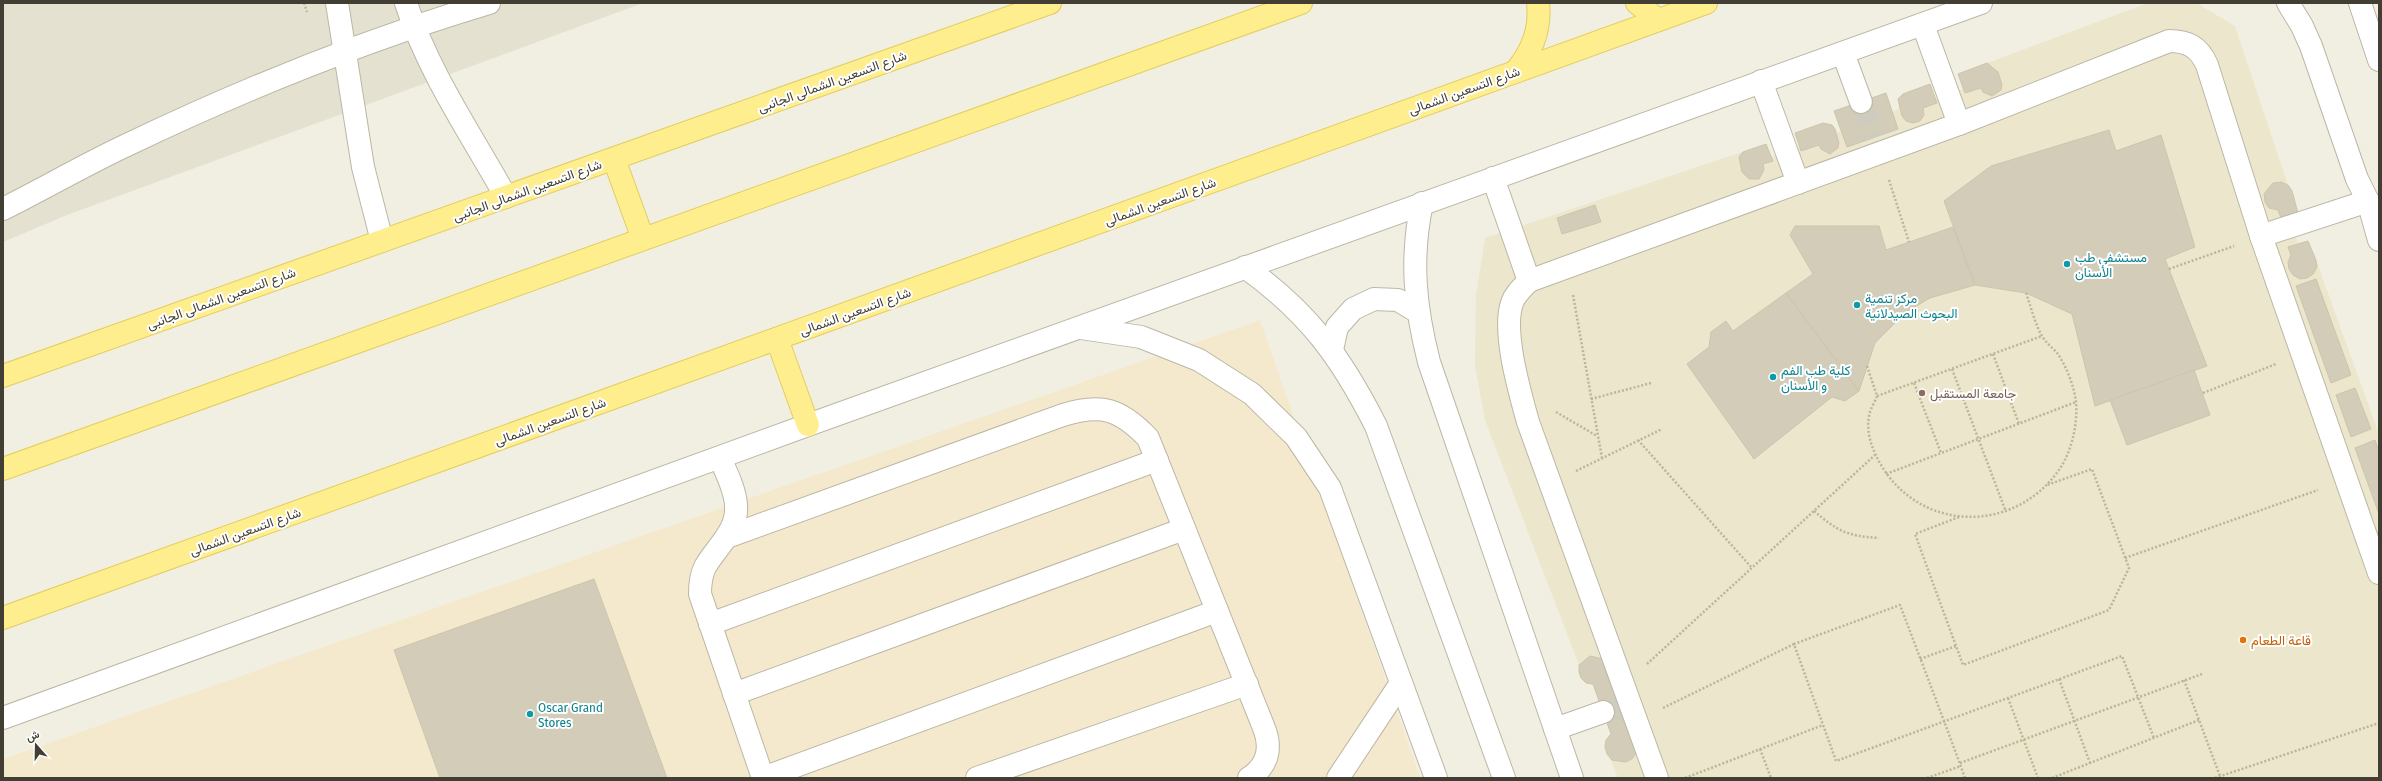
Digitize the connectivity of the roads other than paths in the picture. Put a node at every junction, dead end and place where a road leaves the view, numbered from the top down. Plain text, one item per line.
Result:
1 (337, 3) edge
2 (406, 3) edge
3 (490, 3) edge
4 (1050, 3) edge
5 (1301, 3) edge
6 (1538, 3) edge
7 (1638, 3) edge
8 (1706, 3) edge
9 (1981, 3) edge
10 (2288, 3) edge
11 (2360, 3) edge
12 (1658, 20) junction
13 (1923, 25) junction
14 (414, 27) junction
15 (343, 51) junction
16 (1843, 53) junction
17 (2379, 60) edge
18 (1516, 71) junction
19 (1761, 81) junction
20 (1861, 102) tunnel mouth
21 (1959, 124) junction
22 (614, 159) junction
23 (1493, 178) junction
24 (1798, 183) junction
25 (506, 197) junction
26 (2368, 201) junction
27 (1422, 203) junction
28 (3, 209) edge
29 (2261, 236) junction
30 (643, 239) junction
31 (2379, 240) edge
32 (382, 241) junction
33 (1245, 267) junction
34 (1529, 281) junction
35 (1418, 312) junction
36 (1080, 327) junction
37 (777, 339) junction
38 (1332, 350) junction
39 (3, 376) edge
40 (808, 425) junction
41 (720, 458) junction
42 (1157, 460) junction
43 (3, 469) edge
44 (1184, 529) junction
45 (727, 537) junction
46 (2379, 573) edge
47 (1217, 611) junction
48 (3, 618) edge
49 (710, 624) junction
50 (1401, 683) junction
51 (1247, 684) junction
52 (734, 694) junction
53 (1623, 706) junction
54 (3, 718) edge
55 (1555, 729) junction
56 (977, 778) edge
57 (1249, 778) edge
58 (1338, 778) edge
59 (1436, 778) edge
60 (1504, 778) edge
61 (1572, 778) edge
62 (1657, 778) edge

1 - 15 street
2 - 14 street
3 - 14 street
4 - 22 main road, شارع التسعين الشمالى الجانبى
5 - 30 main road
6 - 18 main road
7 - 12 main road
8 - 12 main road, شارع التسعين الشمالى
9 - 13 street
10 - 26 street
11 - 17 street
12 - 18 main road, شارع التسعين الشمالى
13 - 16 street
13 - 21 street
14 - 15 street
14 - 25 street
15 - 28 street
15 - 32 street
16 - 19 street
16 - 20 street
18 - 37 main road, شارع التسعين الشمالى
19 - 23 street
19 - 24 street
21 - 24 street
21 - 29 street
22 - 25 main road, شارع التسعين الشمالى الجانبى
22 - 30 main road
23 - 27 street
23 - 34 street
24 - 34 street
25 - 32 main road, شارع التسعين الشمالى الجانبى
26 - 29 street
26 - 31 street
27 - 33 street
27 - 35 street
29 - 46 street
30 - 43 main road
32 - 39 main road, شارع التسعين الشمالى الجانبى
33 - 36 street
33 - 38 street
34 - 53 street
35 - 38 street
35 - 55 street
36 - 40 street
36 - 50 street
37 - 40 main road
37 - 48 main road, شارع التسعين الشمالى
38 - 60 street
40 - 41 street
41 - 45 street
41 - 54 street
42 - 44 street
42 - 45 street
42 - 49 street
44 - 47 street
44 - 52 street
45 - 49 street
47 - 51 street
47 - 52 street
49 - 52 street
50 - 58 street
50 - 59 street
51 - 56 street
51 - 57 street
53 - 55 street
53 - 62 street
55 - 61 street

